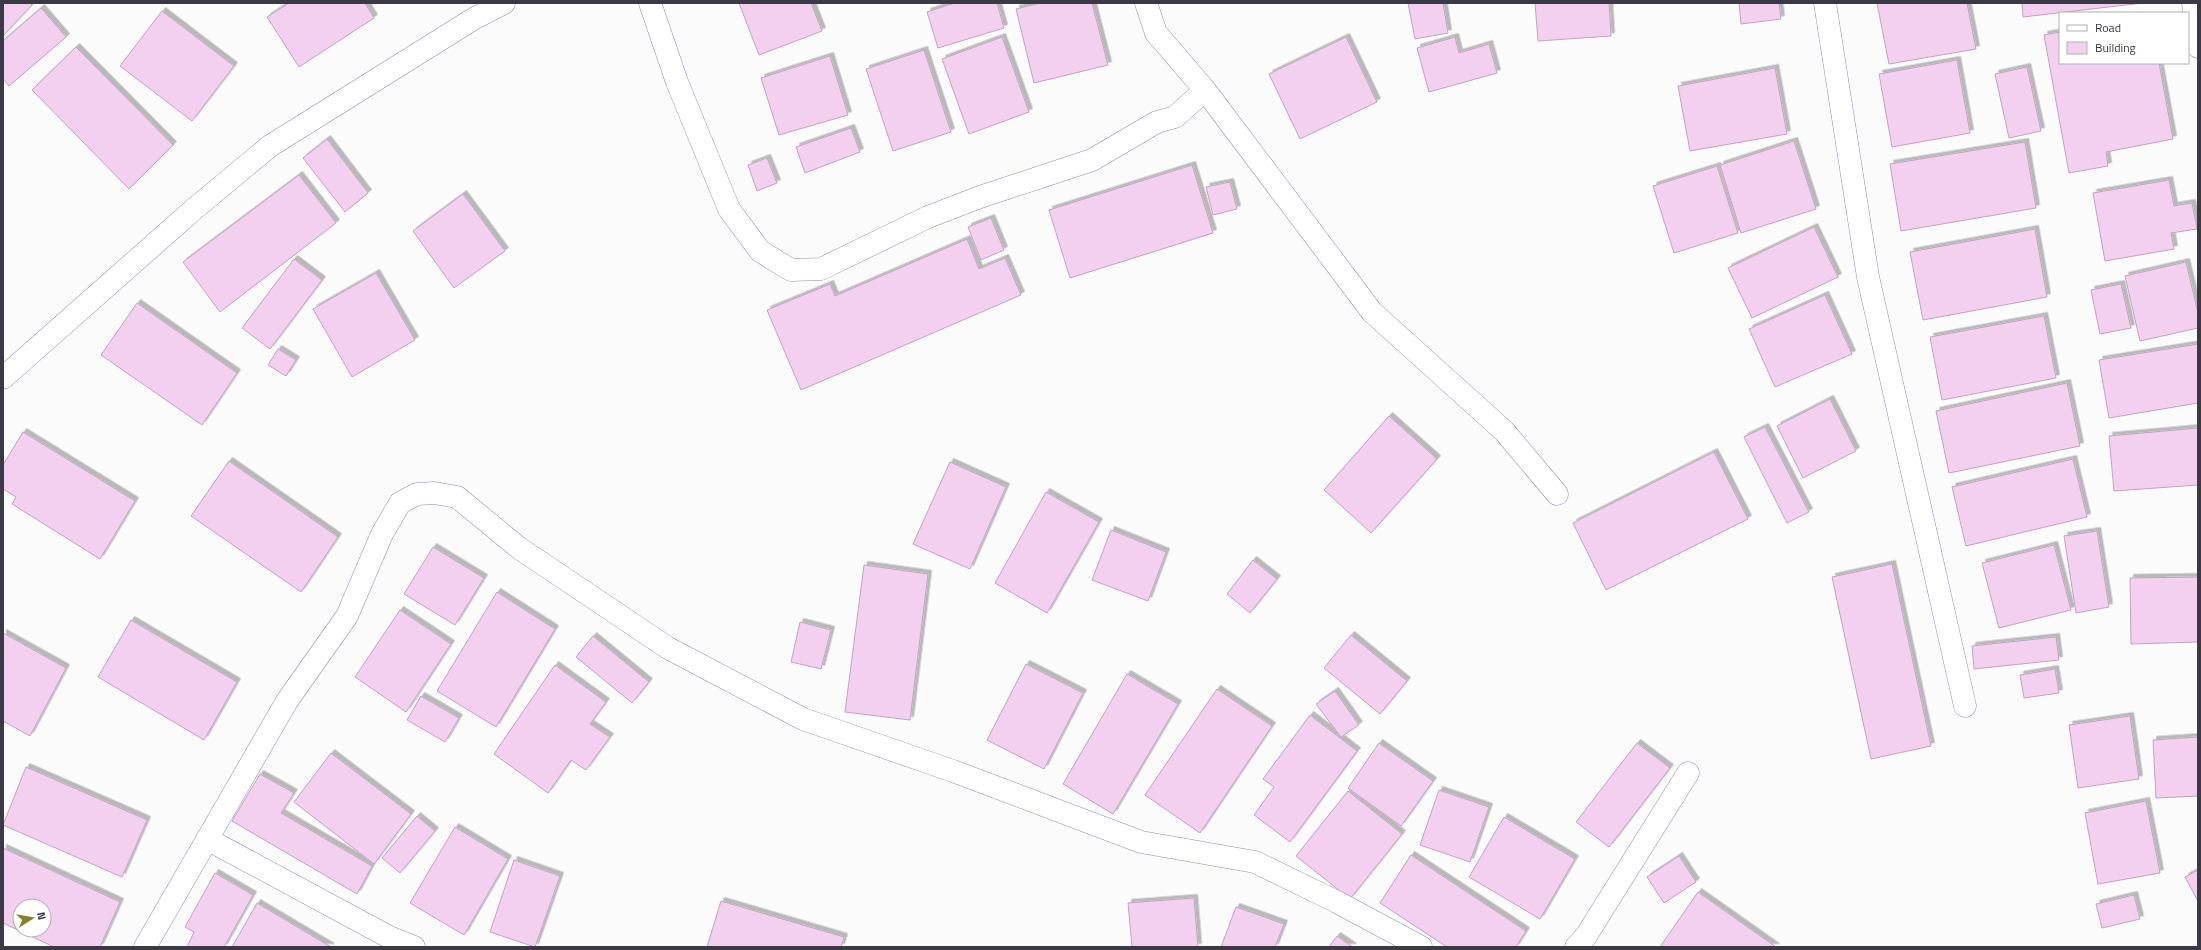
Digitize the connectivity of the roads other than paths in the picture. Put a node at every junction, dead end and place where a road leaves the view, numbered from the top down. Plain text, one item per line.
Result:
1 (504, 3) edge
2 (650, 3) edge
3 (1146, 3) edge
4 (1825, 3) edge
5 (2193, 3) edge
6 (2198, 47) edge
7 (1205, 90) junction
8 (3, 378) edge
9 (1557, 494) dead end
10 (1965, 706) dead end
11 (1688, 774) dead end
12 (207, 839) junction
13 (1587, 943) edge
14 (145, 947) edge
15 (414, 947) edge
16 (1421, 947) edge

1 - 8 street
2 - 7 street
3 - 7 street
4 - 10 street
5 - 6 street
7 - 9 street
11 - 13 street
12 - 14 street
12 - 15 street
12 - 16 street

